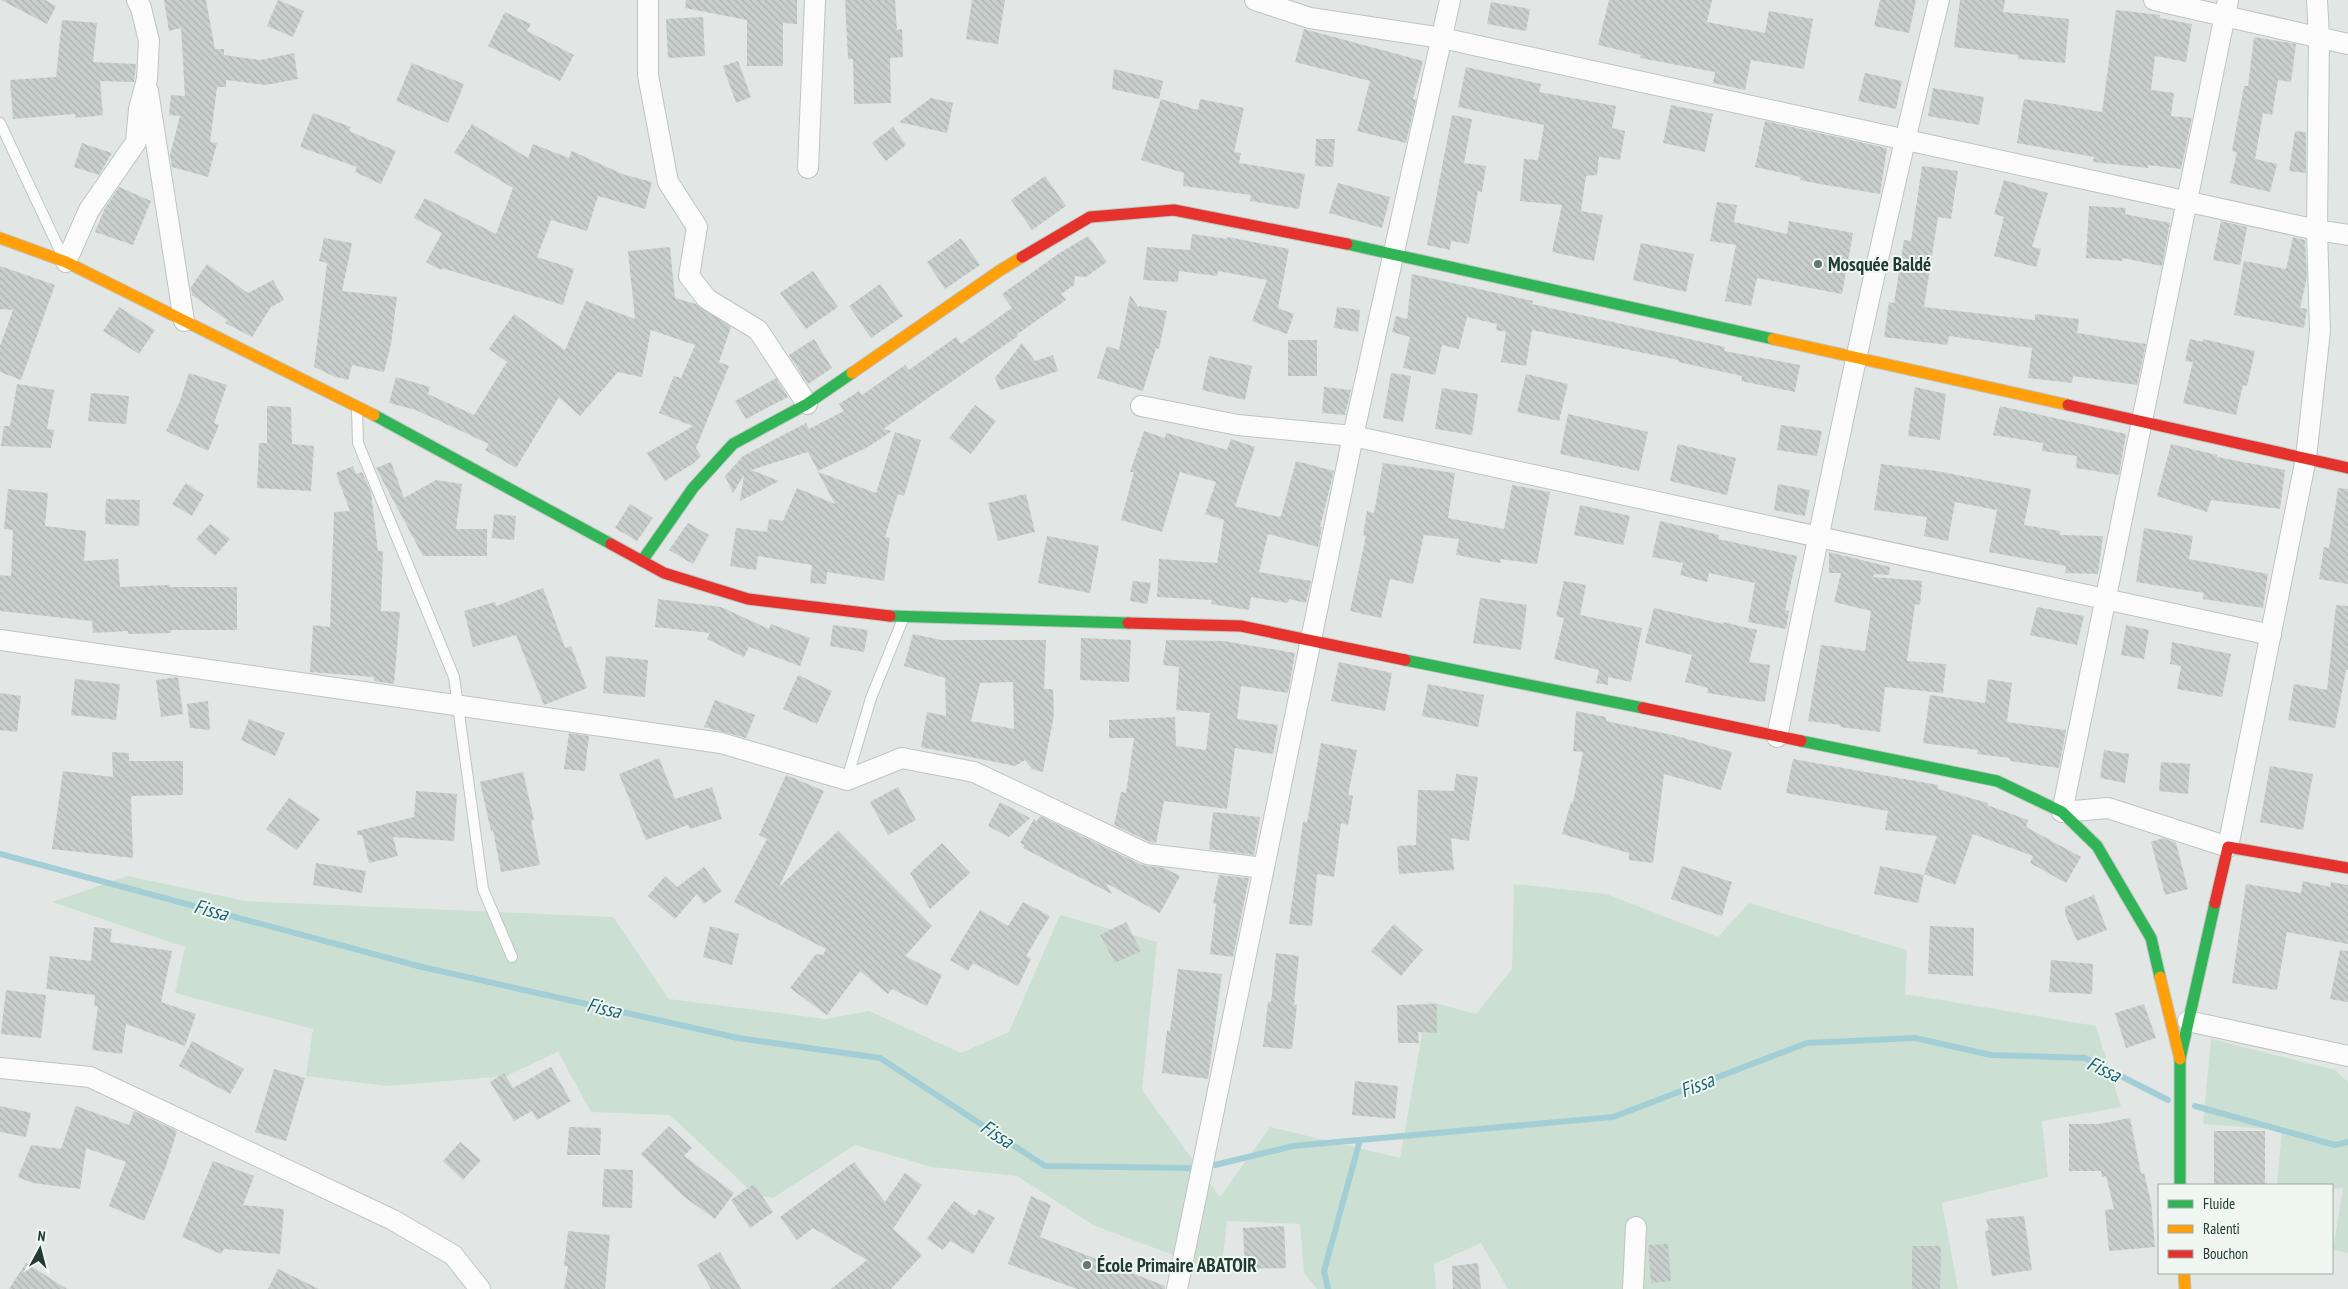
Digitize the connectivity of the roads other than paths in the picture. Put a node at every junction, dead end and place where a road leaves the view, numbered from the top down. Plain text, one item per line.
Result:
1 (137, 0) edge
2 (648, 0) edge
3 (815, 0) edge
4 (1255, 0) edge
5 (1450, 0) edge
6 (1939, 0) edge
7 (2154, 0) edge
8 (2317, 0) edge
9 (2226, 8) edge
10 (1442, 38) junction
11 (2319, 38) junction
12 (2348, 44) edge
13 (146, 79) junction
14 (0, 123) edge
15 (1904, 140) junction
16 (808, 168) dead end
17 (2186, 201) junction
18 (2316, 230) junction
19 (2348, 235) edge
20 (0, 238) edge
21 (1392, 254) junction
22 (66, 262) junction
23 (184, 321) junction
24 (1856, 357) junction
25 (807, 404) junction
26 (357, 406) junction
27 (1141, 406) dead end
28 (2141, 421) junction
29 (1353, 436) junction
30 (2306, 458) junction
31 (2348, 468) edge
32 (1818, 537) junction
33 (642, 561) junction
34 (2106, 598) junction
35 (903, 618) junction
36 (2271, 636) junction
37 (0, 640) edge
38 (1312, 641) junction
39 (457, 705) junction
40 (1776, 737) junction
41 (847, 780) junction
42 (2062, 812) junction
43 (2228, 847) junction
44 (1264, 868) junction
45 (2348, 868) edge
46 (512, 958) dead end
47 (2188, 1021) junction
48 (2348, 1056) edge
49 (2180, 1059) junction
50 (0, 1068) edge
51 (2180, 1184) edge
52 (1636, 1227) dead end
53 (2184, 1274) edge
54 (480, 1289) edge
55 (1177, 1289) edge
56 (1633, 1289) edge
57 (2185, 1289) edge

1 - 13 street
2 - 25 street
3 - 16 street
4 - 10 street
5 - 10 street
6 - 15 street
7 - 9 street
8 - 11 street
9 - 11 street
9 - 17 street
10 - 15 street
10 - 21 street
11 - 12 street
11 - 18 street
13 - 22 street
13 - 23 street
14 - 22 lane
15 - 17 street
15 - 24 street
17 - 18 street
17 - 28 street
18 - 19 street
18 - 30 street
20 - 22 street
21 - 24 street
21 - 25 street
21 - 29 street
22 - 23 street
23 - 26 street
24 - 28 street
24 - 32 street
25 - 33 street
26 - 33 street
26 - 39 lane
27 - 29 street
28 - 30 street
28 - 34 street
29 - 32 street
29 - 38 street
30 - 31 street
30 - 36 street
32 - 34 street
32 - 40 street
33 - 35 street
34 - 36 street
34 - 42 street
35 - 38 street
35 - 41 lane
36 - 43 street
37 - 39 street
38 - 40 street
38 - 44 street
39 - 41 street
39 - 46 lane
40 - 42 street
41 - 44 street
42 - 43 street
42 - 49 street
43 - 45 street
43 - 47 street
44 - 55 street
47 - 48 street
47 - 49 street
49 - 51 street
50 - 54 street
52 - 56 street
53 - 57 street

